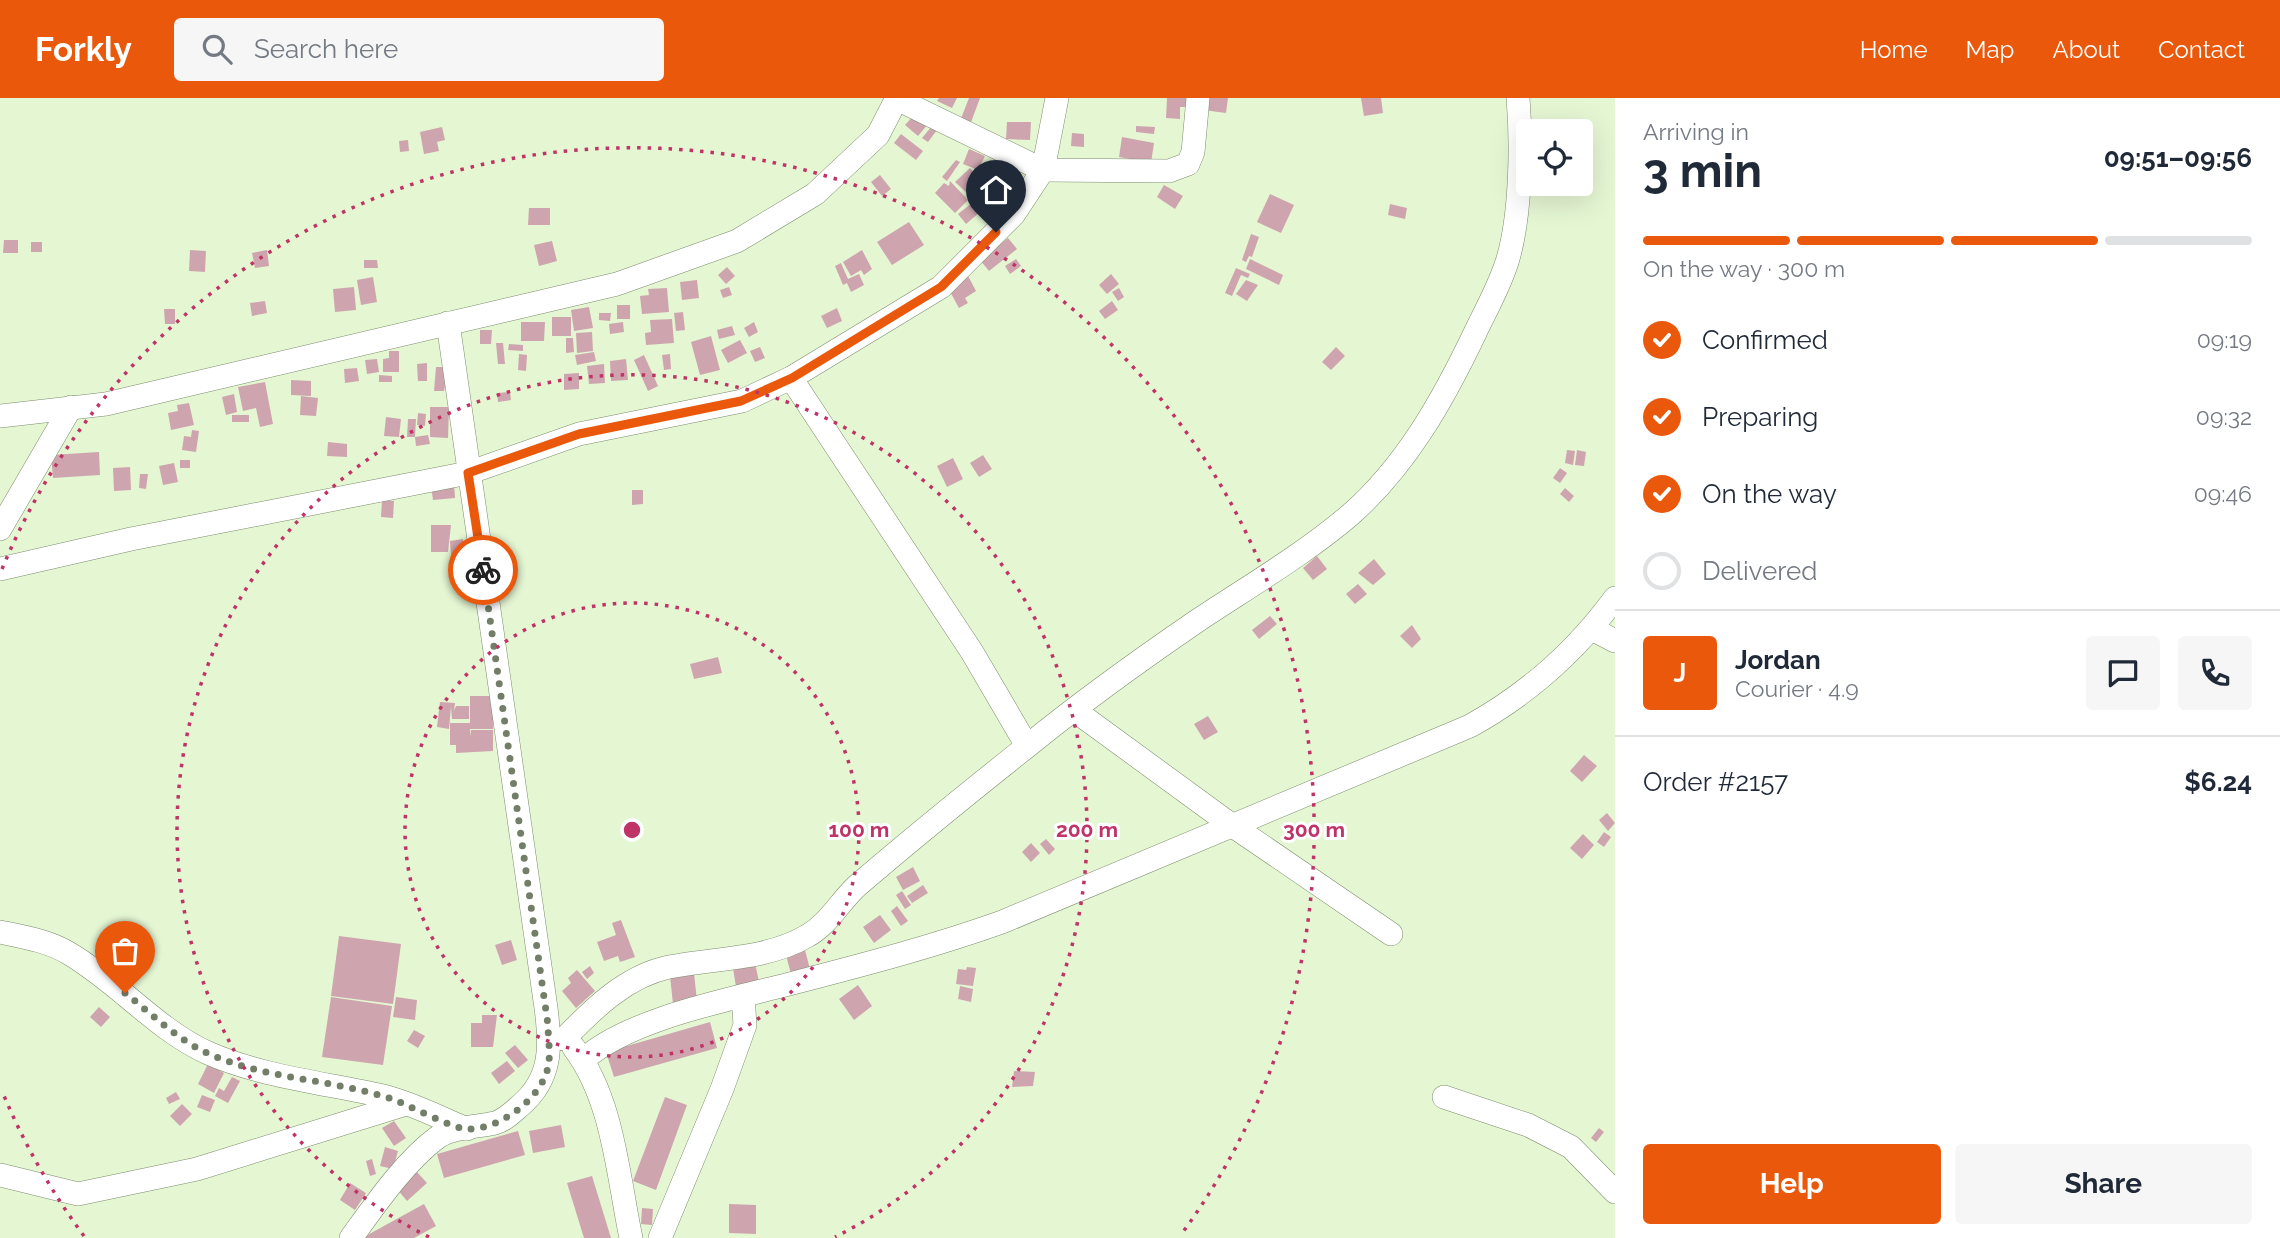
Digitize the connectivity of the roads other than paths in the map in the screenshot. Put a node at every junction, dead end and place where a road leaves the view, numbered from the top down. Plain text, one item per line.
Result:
1 (1057, 98) edge
2 (1198, 98) edge
3 (1518, 98) edge
4 (897, 99) edge
5 (1043, 170) junction
6 (448, 323) junction
7 (792, 378) junction
8 (71, 407) junction
9 (0, 416) edge
10 (468, 473) junction
11 (0, 529) edge
12 (0, 569) edge
13 (1615, 598) edge
14 (1592, 629) junction
15 (1615, 641) edge
16 (1074, 710) junction
17 (1027, 746) junction
18 (1230, 824) junction
19 (0, 932) edge
20 (1391, 934) dead end
21 (743, 996) junction
22 (556, 1032) junction
23 (583, 1060) junction
24 (1444, 1097) dead end
25 (406, 1104) junction
26 (467, 1129) junction
27 (0, 1175) edge
28 (1615, 1192) edge
29 (351, 1238) edge
30 (631, 1238) edge
31 (660, 1238) edge

1 - 5 street
2 - 5 street
3 - 16 street
4 - 5 street
4 - 6 street
5 - 7 street
6 - 8 street
6 - 10 street
7 - 10 street
7 - 17 street
8 - 9 street
8 - 11 street
10 - 12 street
10 - 22 street
13 - 14 street
14 - 15 street
14 - 18 street
16 - 17 street
16 - 18 street
17 - 22 street
18 - 20 street
18 - 21 street
19 - 25 street
21 - 23 street
21 - 31 street
22 - 23 street
22 - 26 street
23 - 30 street
24 - 28 street
25 - 26 street
25 - 27 street
26 - 29 street

